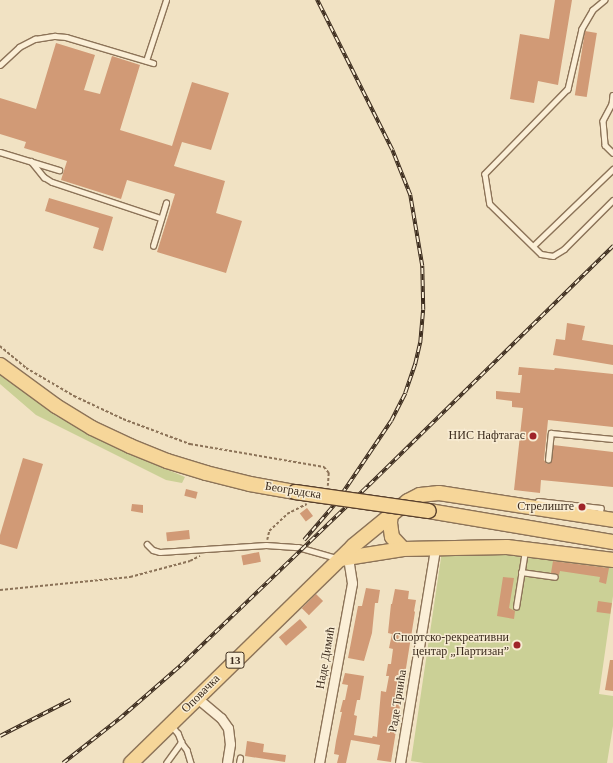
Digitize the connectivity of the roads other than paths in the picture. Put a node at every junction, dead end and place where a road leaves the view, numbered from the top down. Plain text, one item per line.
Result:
1 (166, 0) edge
2 (605, 0) edge
3 (146, 61) junction
4 (153, 63) dead end
5 (0, 65) edge
6 (613, 95) edge
7 (612, 104) edge
8 (0, 152) edge
9 (613, 153) edge
10 (31, 161) junction
11 (613, 169) edge
12 (59, 170) dead end
13 (613, 200) edge
14 (166, 203) dead end
15 (161, 218) junction
16 (153, 246) dead end
17 (533, 246) junction
18 (0, 365) edge
19 (613, 439) edge
20 (548, 460) dead end
21 (538, 500) dead end
22 (391, 513) junction
23 (606, 519) edge
24 (613, 542) edge
25 (147, 544) dead end
26 (403, 549) junction
27 (434, 549) junction
28 (525, 549) junction
29 (344, 558) junction
30 (613, 560) edge
31 (521, 572) junction
32 (555, 577) dead end
33 (516, 607) dead end
34 (197, 698) junction
35 (170, 725) junction
36 (182, 742) junction
37 (321, 762) edge
38 (131, 763) edge
39 (166, 763) edge
40 (190, 763) edge
41 (227, 763) edge
42 (400, 763) edge

1 - 3 lane
2 - 17 lane
3 - 4 lane
3 - 5 lane
6 - 7 lane
7 - 9 lane
8 - 10 lane
10 - 12 lane
10 - 15 lane
11 - 17 lane
13 - 17 lane
14 - 15 lane
15 - 16 lane
18 - 24 main road, Београдска, bridge
19 - 20 lane
21 - 23 lane
22 - 23 main road, 13
22 - 26 main road
22 - 29 main road, 13
25 - 29 lane
26 - 27 main road
26 - 29 main road
27 - 28 main road
27 - 42 street, Раде Трнића
28 - 30 main road
28 - 31 lane
29 - 34 main road, Оповачка / 13
29 - 37 street, Наде Димић
31 - 32 lane
31 - 33 lane
34 - 35 main road, Оповачка / 13
34 - 41 street
35 - 36 lane
35 - 38 main road, Оповачка / 13
36 - 39 lane
36 - 40 lane

